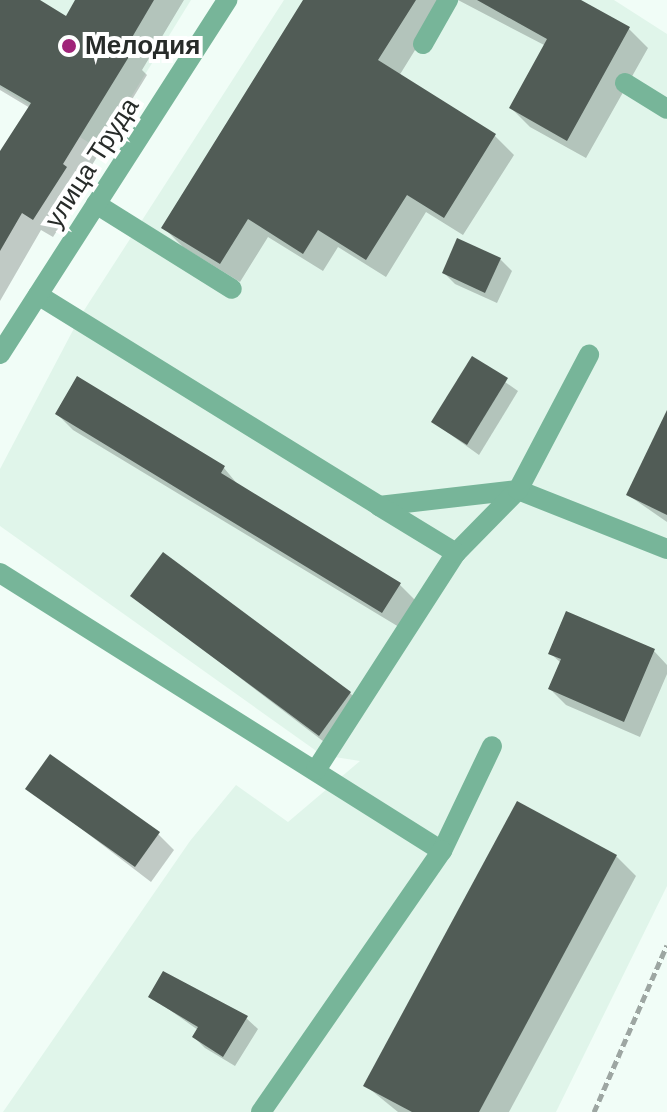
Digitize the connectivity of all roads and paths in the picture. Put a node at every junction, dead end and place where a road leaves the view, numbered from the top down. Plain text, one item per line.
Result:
1 (227, 0) edge
2 (448, 0) edge
3 (423, 44) dead end
4 (625, 83) dead end
5 (667, 109) edge
6 (96, 204) junction
7 (232, 289) dead end
8 (38, 295) junction
9 (0, 354) edge
10 (589, 355) dead end
11 (518, 490) junction
12 (379, 506) junction
13 (667, 549) edge
14 (456, 553) junction
15 (0, 573) edge
16 (492, 746) dead end
17 (316, 770) junction
18 (442, 851) junction
19 (667, 945) edge
20 (261, 1112) edge
21 (594, 1112) edge

1 - 6 street, улица Труда
2 - 3 street
4 - 5 street
6 - 7 street
6 - 8 street, улица Труда
8 - 9 street, улица Труда
8 - 12 street
10 - 11 street
11 - 12 street
11 - 13 street
11 - 14 street
12 - 14 street
14 - 17 street
15 - 17 street
16 - 18 street
17 - 18 street
18 - 20 street
19 - 21 path

